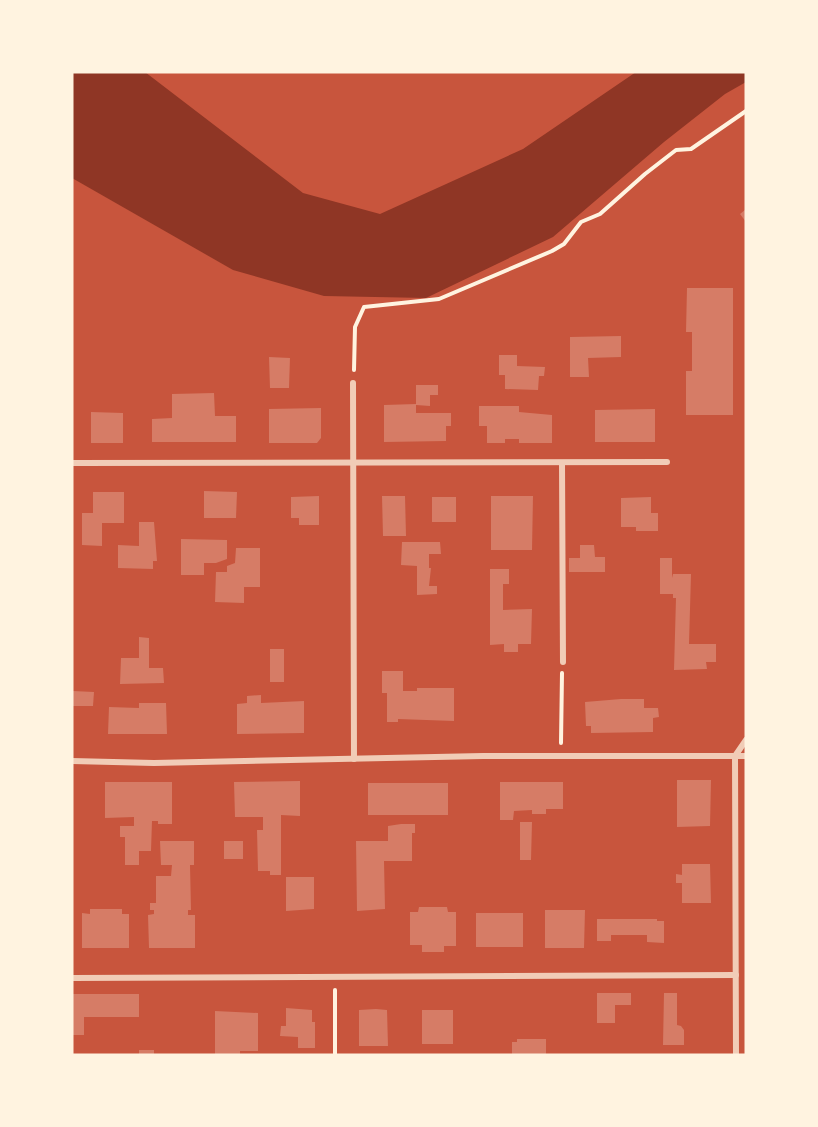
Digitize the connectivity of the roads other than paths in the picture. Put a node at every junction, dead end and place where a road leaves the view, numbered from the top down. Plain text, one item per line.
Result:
1 (353, 383) road end
2 (352, 462) junction
3 (667, 462) dead end
4 (72, 463) edge
5 (562, 463) junction
6 (563, 662) road end
7 (746, 740) edge
8 (735, 756) junction
9 (746, 756) edge
10 (354, 759) junction
11 (72, 761) edge
12 (736, 975) junction
13 (72, 978) edge
14 (736, 1055) edge

1 - 2 street
2 - 4 street
2 - 5 street
2 - 10 street
3 - 5 street
5 - 6 street
7 - 8 street
8 - 9 street
8 - 10 street
8 - 12 street
10 - 11 street
12 - 13 street
12 - 14 street

